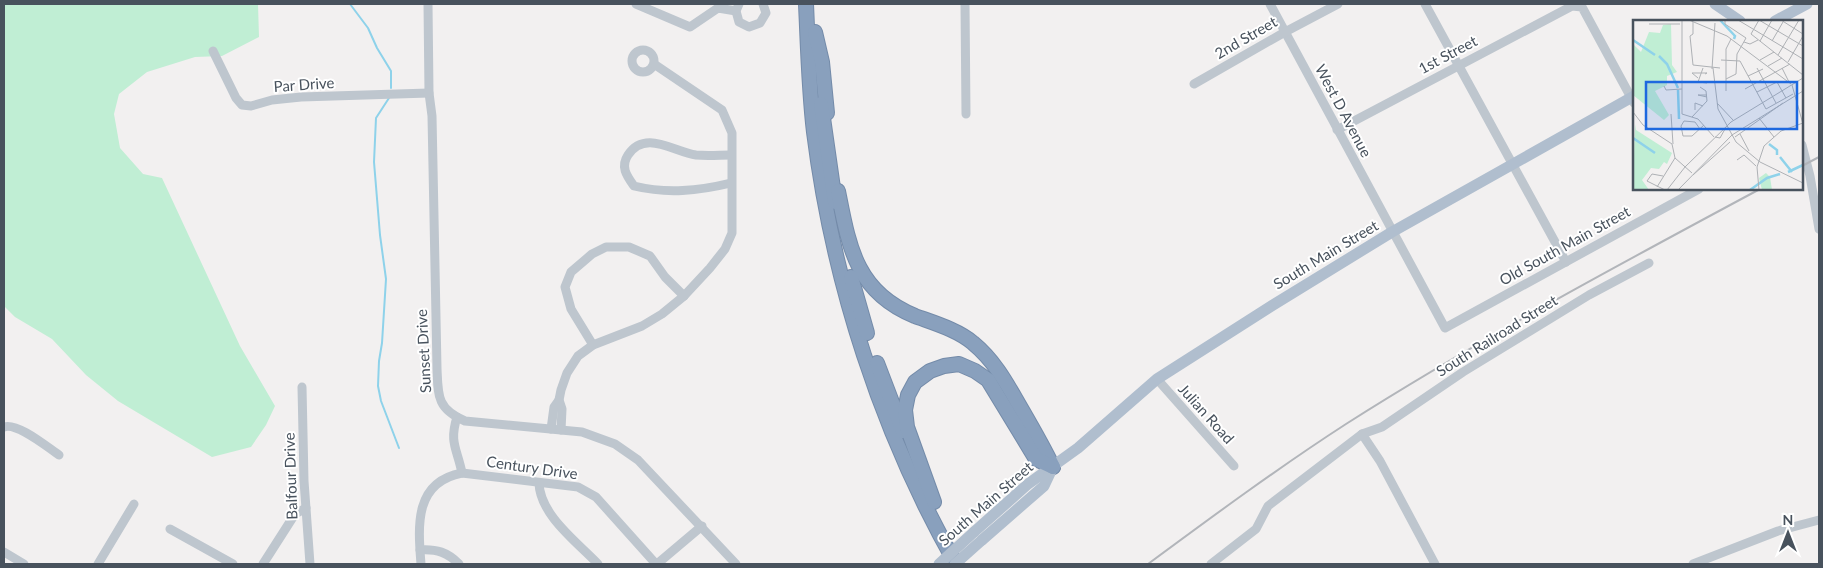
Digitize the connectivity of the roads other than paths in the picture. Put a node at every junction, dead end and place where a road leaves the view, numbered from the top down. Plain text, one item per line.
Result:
1 (428, 4) edge
2 (636, 4) edge
3 (763, 4) edge
4 (806, 4) edge
5 (814, 4) edge
6 (965, 4) edge
7 (1270, 4) edge
8 (1338, 4) edge
9 (1425, 4) edge
10 (1807, 4) edge
11 (737, 7) edge
12 (1723, 9) edge
13 (1739, 20) edge
14 (1777, 20) edge
15 (816, 32) junction
16 (1285, 32) junction
17 (213, 51) dead end
18 (654, 64) dead end
19 (1458, 65) junction
20 (1194, 84) dead end
21 (429, 93) junction
22 (1633, 99) edge
23 (966, 114) dead end
24 (1337, 130) junction
25 (1803, 149) edge
26 (731, 155) junction
27 (1512, 164) junction
28 (731, 182) junction
29 (1684, 192) edge
30 (1819, 229) edge
31 (1392, 232) junction
32 (1566, 262) junction
33 (1649, 263) dead end
34 (684, 296) junction
35 (1445, 328) joint
36 (593, 345) junction
37 (1157, 379) junction
38 (302, 387) dead end
39 (559, 400) junction
40 (457, 417) junction
41 (4, 427) edge
42 (551, 428) junction
43 (562, 430) junction
44 (1362, 434) junction
45 (59, 455) dead end
46 (1234, 466) dead end
47 (1053, 467) junction
48 (462, 473) junction
49 (538, 482) junction
50 (134, 504) dead end
51 (930, 504) junction
52 (306, 508) junction
53 (1819, 520) edge
54 (702, 526) junction
55 (170, 529) dead end
56 (978, 536) junction
57 (420, 550) junction
58 (4, 552) edge
59 (24, 564) edge
60 (98, 564) edge
61 (233, 564) edge
62 (263, 564) edge
63 (310, 564) edge
64 (421, 564) edge
65 (459, 564) edge
66 (598, 564) edge
67 (657, 564) edge
68 (736, 564) edge
69 (939, 564) edge
70 (950, 564) edge
71 (956, 564) edge
72 (965, 564) edge
73 (1211, 564) edge
74 (1435, 564) edge
75 (1693, 564) edge

1 - 21 street, Sunset Drive
2 - 11 street
3 - 11 street
4 - 51 highway
5 - 15 highway
6 - 23 street
7 - 16 street, West D Avenue
8 - 16 street, 2nd Street
9 - 19 street
10 - 14 main road
12 - 13 main road
15 - 47 highway
15 - 51 highway
16 - 20 street, 2nd Street
16 - 24 street, West D Avenue
17 - 21 street, Par Drive
18 - 26 street
19 - 22 street, 1st Street
19 - 24 street, 1st Street
19 - 27 street
21 - 40 street, Sunset Drive
22 - 27 main road, South Main Street
24 - 31 street, West D Avenue
25 - 30 street
26 - 28 street
26 - 28 street
27 - 31 main road, South Main Street
27 - 32 street
28 - 34 street
29 - 32 street, Old South Main Street
31 - 35 street, West D Avenue
31 - 37 main road, South Main Street
32 - 35 street, Old South Main Street
33 - 44 street, South Railroad Street
34 - 36 street
34 - 36 street
36 - 39 street
37 - 46 street, Julian Road
37 - 47 main road, South Main Street
38 - 52 street, Balfour Drive
39 - 42 street
39 - 43 street
40 - 42 street
40 - 48 street
41 - 45 street
42 - 43 street
43 - 54 street
44 - 73 street, South Railroad Street
44 - 74 street
47 - 51 highway
47 - 56 main road, South Main Street
48 - 49 street, Century Drive
48 - 57 street
49 - 66 street
49 - 67 street, Century Drive
50 - 60 street
51 - 70 highway
51 - 71 highway
51 - 72 highway
52 - 62 street
52 - 63 street, Balfour Drive
53 - 75 street
54 - 67 street
54 - 68 street
55 - 61 street
56 - 69 main road, South Main Street, bridge
56 - 71 main road, South Main Street, bridge
57 - 64 street
57 - 65 street
58 - 59 street

